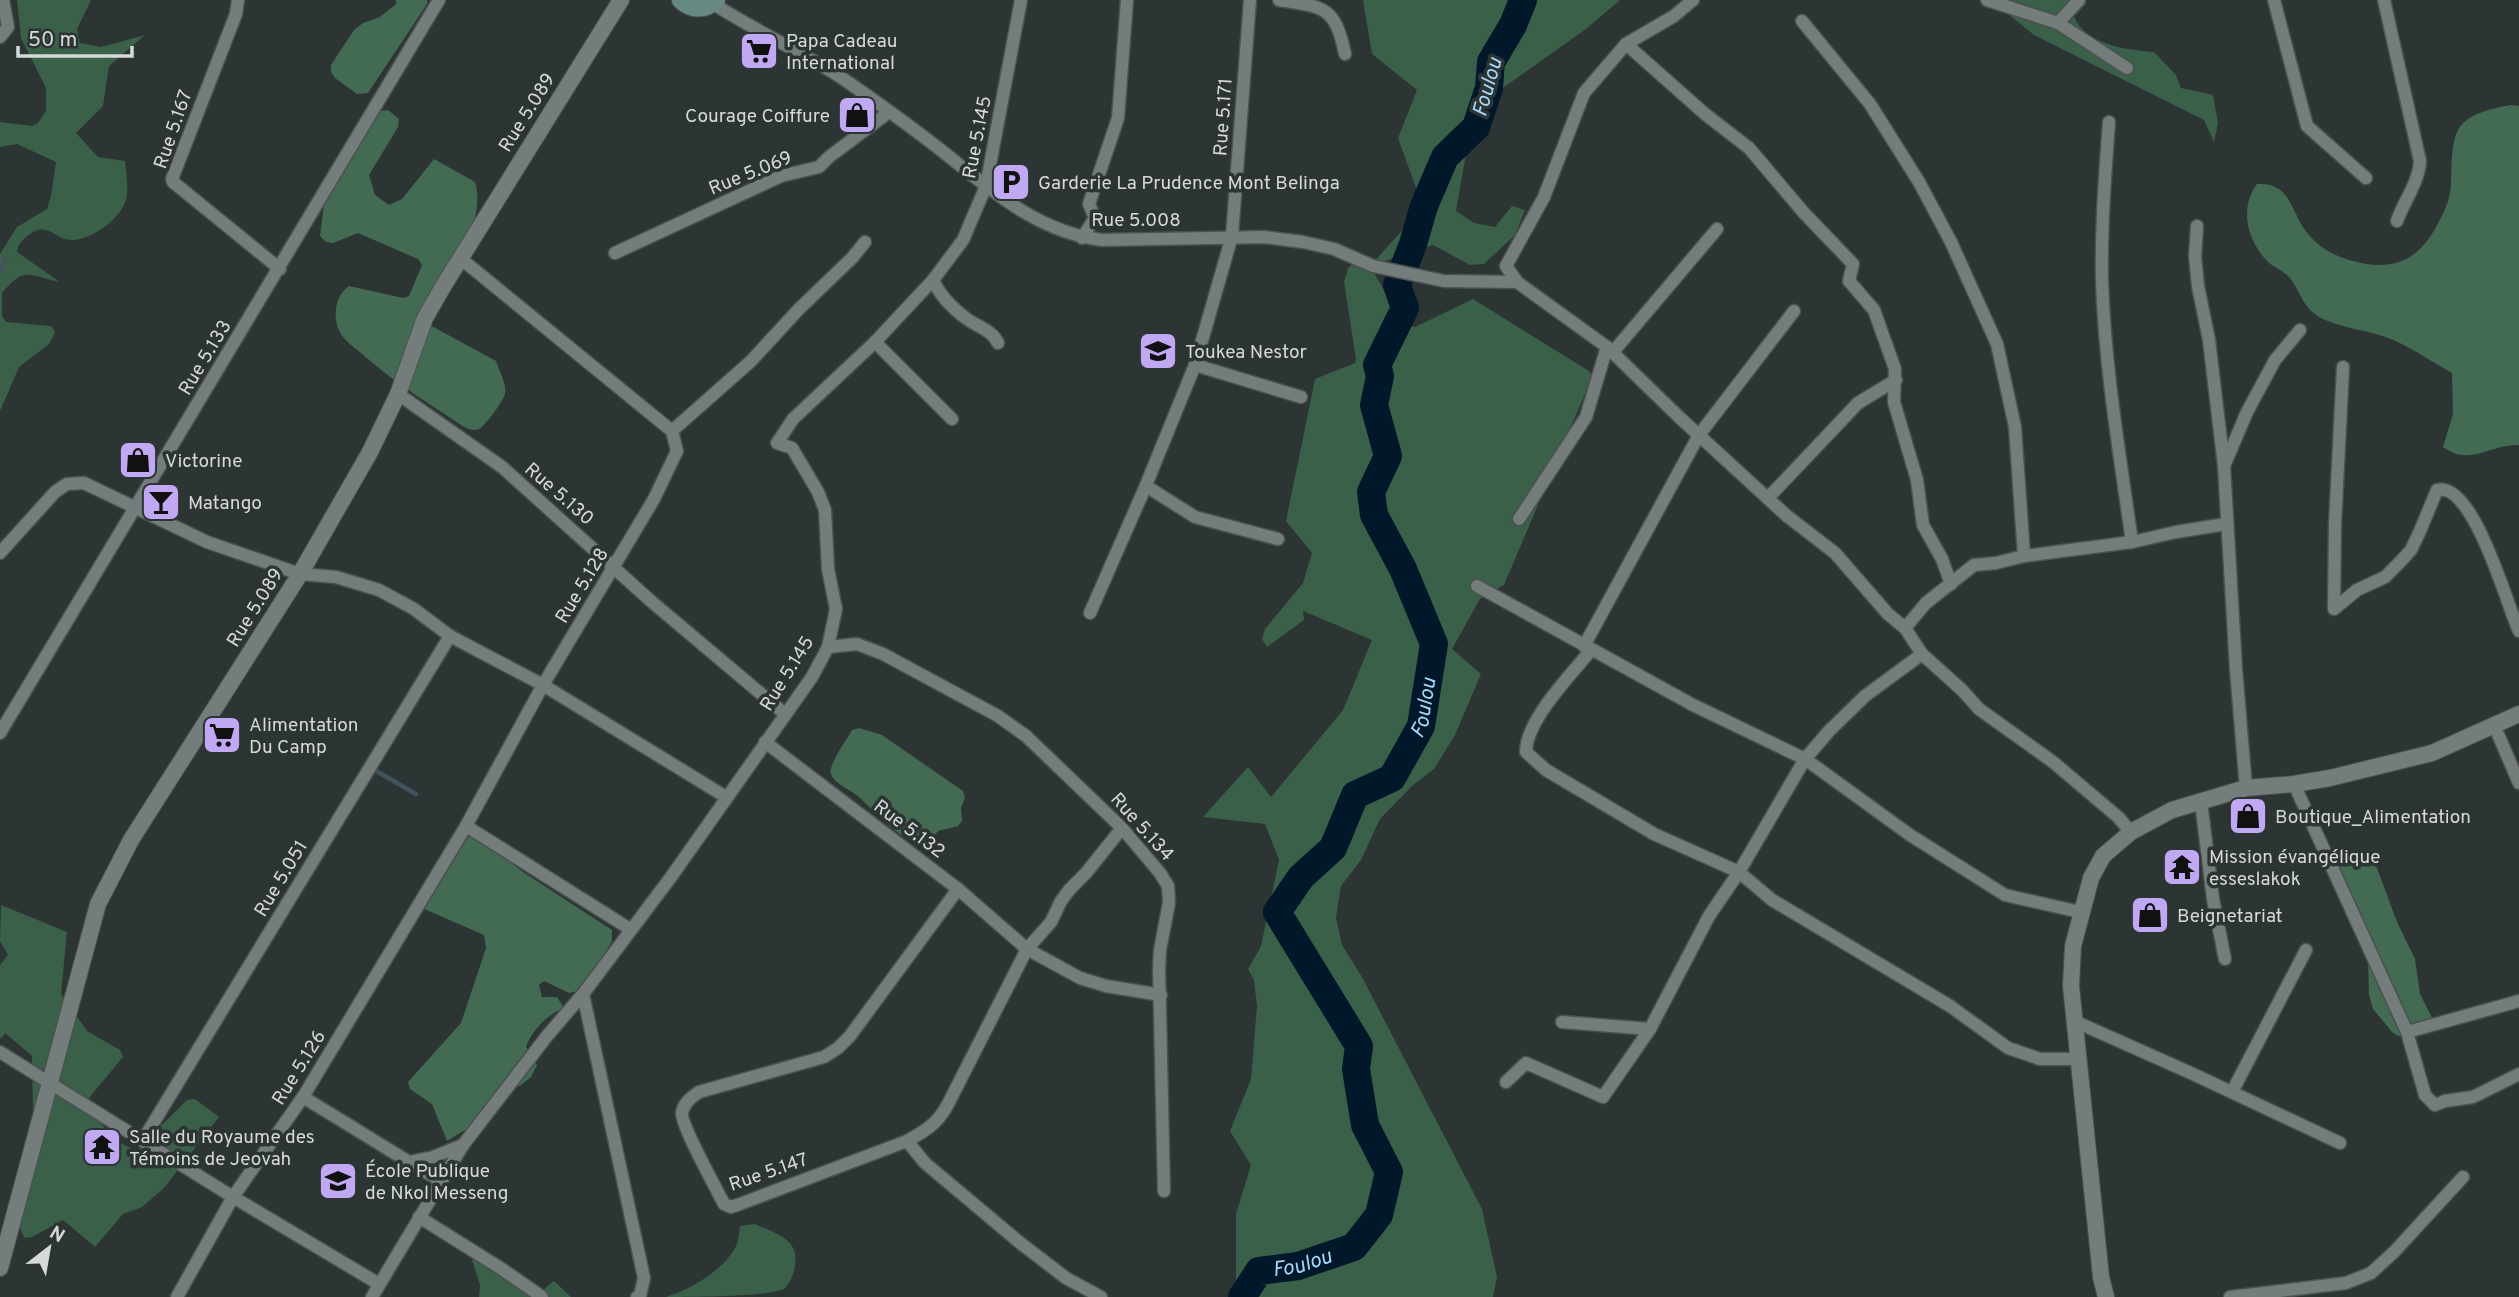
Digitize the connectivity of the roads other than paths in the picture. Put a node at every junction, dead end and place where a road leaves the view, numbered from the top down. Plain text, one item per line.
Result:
1 (3, 0) edge
2 (238, 0) edge
3 (439, 0) edge
4 (621, 0) edge
5 (681, 0) edge
6 (1021, 0) edge
7 (1127, 0) edge
8 (1250, 0) edge
9 (1279, 0) edge
10 (1693, 0) edge
11 (1987, 0) edge
12 (2079, 0) edge
13 (2274, 0) edge
14 (2384, 0) edge
15 (714, 2) edge
16 (1802, 21) dead end
17 (2058, 23) junction
18 (0, 37) edge
19 (1626, 44) junction
20 (1345, 54) dead end
21 (2127, 68) dead end
22 (889, 112) junction
23 (2109, 122) dead end
24 (2366, 178) dead end
25 (986, 186) junction
26 (2397, 221) dead end
27 (2197, 226) dead end
28 (1717, 229) dead end
29 (1232, 236) junction
30 (1082, 238) junction
31 (865, 242) dead end
32 (615, 253) dead end
33 (460, 258) junction
34 (279, 269) junction
35 (933, 280) junction
36 (1517, 282) junction
37 (1794, 311) dead end
38 (2300, 330) dead end
39 (875, 342) junction
40 (998, 343) dead end
41 (1610, 349) junction
42 (1195, 365) junction
43 (2343, 367) dead end
44 (1896, 380) junction
45 (398, 394) junction
46 (1301, 397) dead end
47 (952, 419) dead end
48 (672, 430) junction
49 (1699, 435) junction
50 (2224, 466) junction
51 (1146, 486) junction
52 (1768, 498) junction
53 (135, 506) junction
54 (1519, 519) dead end
55 (2226, 524) junction
56 (1278, 539) dead end
57 (2132, 542) junction
58 (0, 553) edge
59 (2024, 556) junction
60 (615, 567) junction
61 (300, 574) junction
62 (1951, 584) junction
63 (1477, 586) dead end
64 (1090, 613) dead end
65 (1905, 628) junction
66 (2519, 631) edge
67 (450, 636) junction
68 (828, 647) junction
69 (1588, 648) junction
70 (1922, 654) junction
71 (542, 685) junction
72 (785, 714) junction
73 (2519, 714) edge
74 (2494, 725) junction
75 (0, 733) edge
76 (765, 742) junction
77 (1805, 759) junction
78 (2519, 783) edge
79 (2294, 784) junction
80 (2246, 788) junction
81 (726, 797) junction
82 (2201, 802) junction
83 (466, 826) junction
84 (1122, 828) junction
85 (2131, 832) junction
86 (1739, 873) junction
87 (958, 889) junction
88 (2080, 912) junction
89 (630, 929) junction
90 (1027, 949) junction
91 (2306, 950) dead end
92 (2225, 959) dead end
93 (583, 994) junction
94 (1161, 995) junction
95 (2519, 1002) edge
96 (2074, 1021) junction
97 (1562, 1022) dead end
98 (1650, 1029) junction
99 (2407, 1032) junction
100 (0, 1052) edge
101 (2078, 1059) junction
102 (2519, 1074) edge
103 (51, 1082) junction
104 (1506, 1082) dead end
105 (2232, 1092) junction
106 (303, 1097) junction
107 (143, 1140) junction
108 (907, 1140) junction
109 (2340, 1143) dead end
110 (463, 1144) junction
111 (409, 1161) junction
112 (2463, 1177) dead end
113 (441, 1181) junction
114 (1164, 1191) dead end
115 (233, 1198) junction
116 (419, 1217) junction
117 (0, 1268) edge
118 (379, 1284) junction
119 (177, 1297) edge
120 (372, 1297) edge
121 (542, 1297) edge
122 (637, 1297) edge
123 (1101, 1297) edge
124 (2106, 1297) edge
125 (2230, 1297) edge

1 - 18 street
2 - 34 street, Rue 5.167
3 - 34 street, Rue 5.133
4 - 33 street, Rue 5.089
5 - 15 main road
6 - 25 street, Rue 5.145
7 - 30 street
8 - 29 street, Rue 5.171
9 - 20 street
10 - 19 street
11 - 17 street
12 - 17 street
13 - 24 street
14 - 26 street
15 - 22 street, Rue 5.008
16 - 59 street
17 - 21 street
19 - 36 street
19 - 44 street
22 - 25 street, Rue 5.008
22 - 32 street, Rue 5.069
23 - 57 street
25 - 30 street, Rue 5.008
25 - 35 street, Rue 5.145
27 - 50 street
28 - 41 street
29 - 30 street, Rue 5.008
29 - 36 street, Rue 5.008
29 - 42 street, Rue 5.171
31 - 48 street
33 - 45 street, Rue 5.089
33 - 48 street
34 - 53 street, Rue 5.133
35 - 39 street, Rue 5.145
35 - 40 street
36 - 41 street
37 - 49 street
38 - 50 street
39 - 47 street
39 - 68 street, Rue 5.145
41 - 49 street
41 - 54 street
42 - 46 street
42 - 51 street, Rue 5.171
43 - 66 street
44 - 52 street
44 - 62 street
45 - 60 street, Rue 5.130
45 - 61 street, Rue 5.089
48 - 60 street, Rue 5.128
49 - 52 street
49 - 69 street
50 - 55 street
51 - 56 street
51 - 64 street, Rue 5.171
52 - 65 street
53 - 58 street
53 - 61 street
53 - 75 street, Rue 5.133
55 - 57 street
55 - 80 street
57 - 59 street
59 - 62 street
60 - 71 street, Rue 5.128
60 - 72 street, Rue 5.130
61 - 67 street
61 - 103 street, Rue 5.089
62 - 65 street
63 - 69 street
65 - 70 street
67 - 71 street
67 - 107 street, Rue 5.051
68 - 72 street, Rue 5.145
68 - 84 street, Rue 5.134
69 - 77 street
69 - 86 street
70 - 77 street
70 - 85 street
71 - 81 street
71 - 83 street, Rue 5.128
72 - 76 street, Rue 5.145
73 - 74 street
74 - 78 street
74 - 79 street
76 - 81 street, Rue 5.145
76 - 87 street, Rue 5.132
77 - 86 street
77 - 88 street
79 - 80 street
79 - 99 street
80 - 82 street
81 - 89 street, Rue 5.145
82 - 85 street
82 - 92 street
83 - 89 street
83 - 106 street, Rue 5.126
84 - 90 street, Rue 5.147
84 - 94 street, Rue 5.134
85 - 88 street
86 - 98 street
86 - 101 street
87 - 90 street, Rue 5.132
87 - 108 street, Rue 5.147
88 - 96 street
89 - 93 street, Rue 5.145
90 - 94 street, Rue 5.132
90 - 108 street, Rue 5.147
91 - 105 street
93 - 110 street, Rue 5.145
93 - 122 street
94 - 114 street, Rue 5.134
95 - 99 street
96 - 101 street
96 - 105 street
97 - 98 street
98 - 104 street
99 - 102 street
100 - 103 street
101 - 124 street
103 - 107 street
103 - 117 street, Rue 5.089
105 - 109 street
106 - 111 street
106 - 115 street, Rue 5.126
107 - 115 street
108 - 123 street
110 - 111 street
110 - 113 street, Rue 5.145
111 - 113 street
112 - 125 street
113 - 116 street, Rue 5.145
115 - 118 street
115 - 119 street, Rue 5.126
116 - 118 street, Rue 5.145
116 - 121 street
118 - 120 street, Rue 5.145

